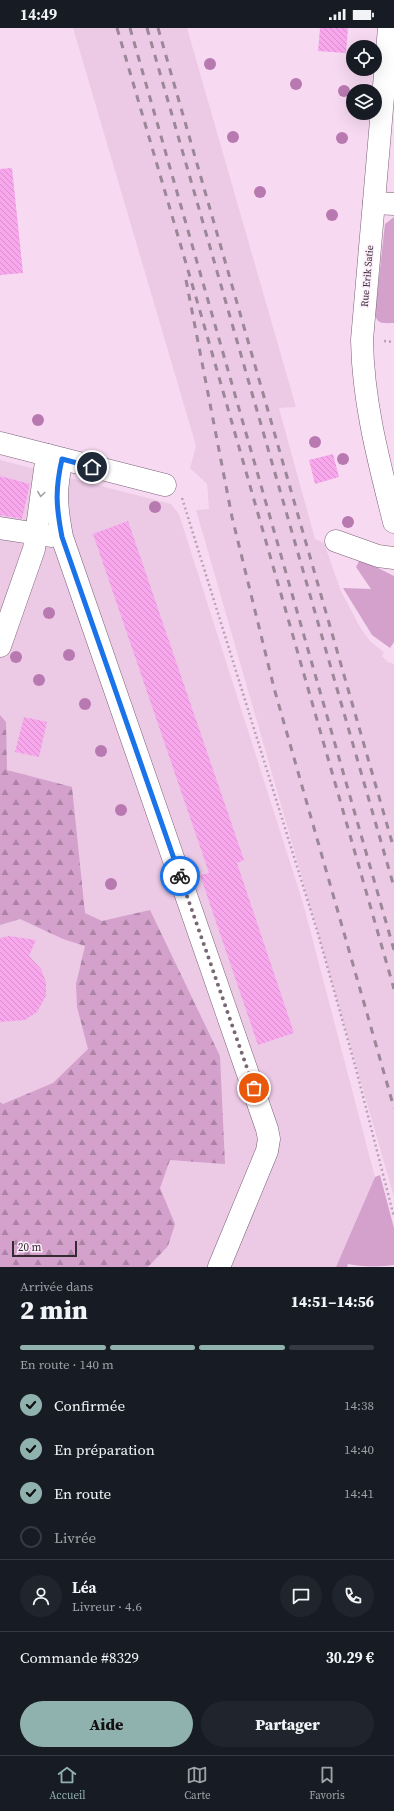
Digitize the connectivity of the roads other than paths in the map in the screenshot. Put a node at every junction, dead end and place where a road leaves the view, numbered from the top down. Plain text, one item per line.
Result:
1 (389, 28) edge
2 (384, 204) edge
3 (0, 443) edge
4 (55, 457) junction
5 (173, 489) road end
6 (394, 522) edge
7 (0, 528) edge
8 (36, 535) junction
9 (62, 537) junction
10 (336, 541) dead end
11 (394, 558) edge
12 (0, 646) edge
13 (219, 1267) edge

1 - 2 street, Rue Erik Satie
2 - 6 street, Rue Erik Satie
3 - 4 street
4 - 5 street
4 -> 8 street
4 - 9 street
7 - 8 street
8 - 9 street
8 - 12 street
9 - 13 street
10 - 11 street

